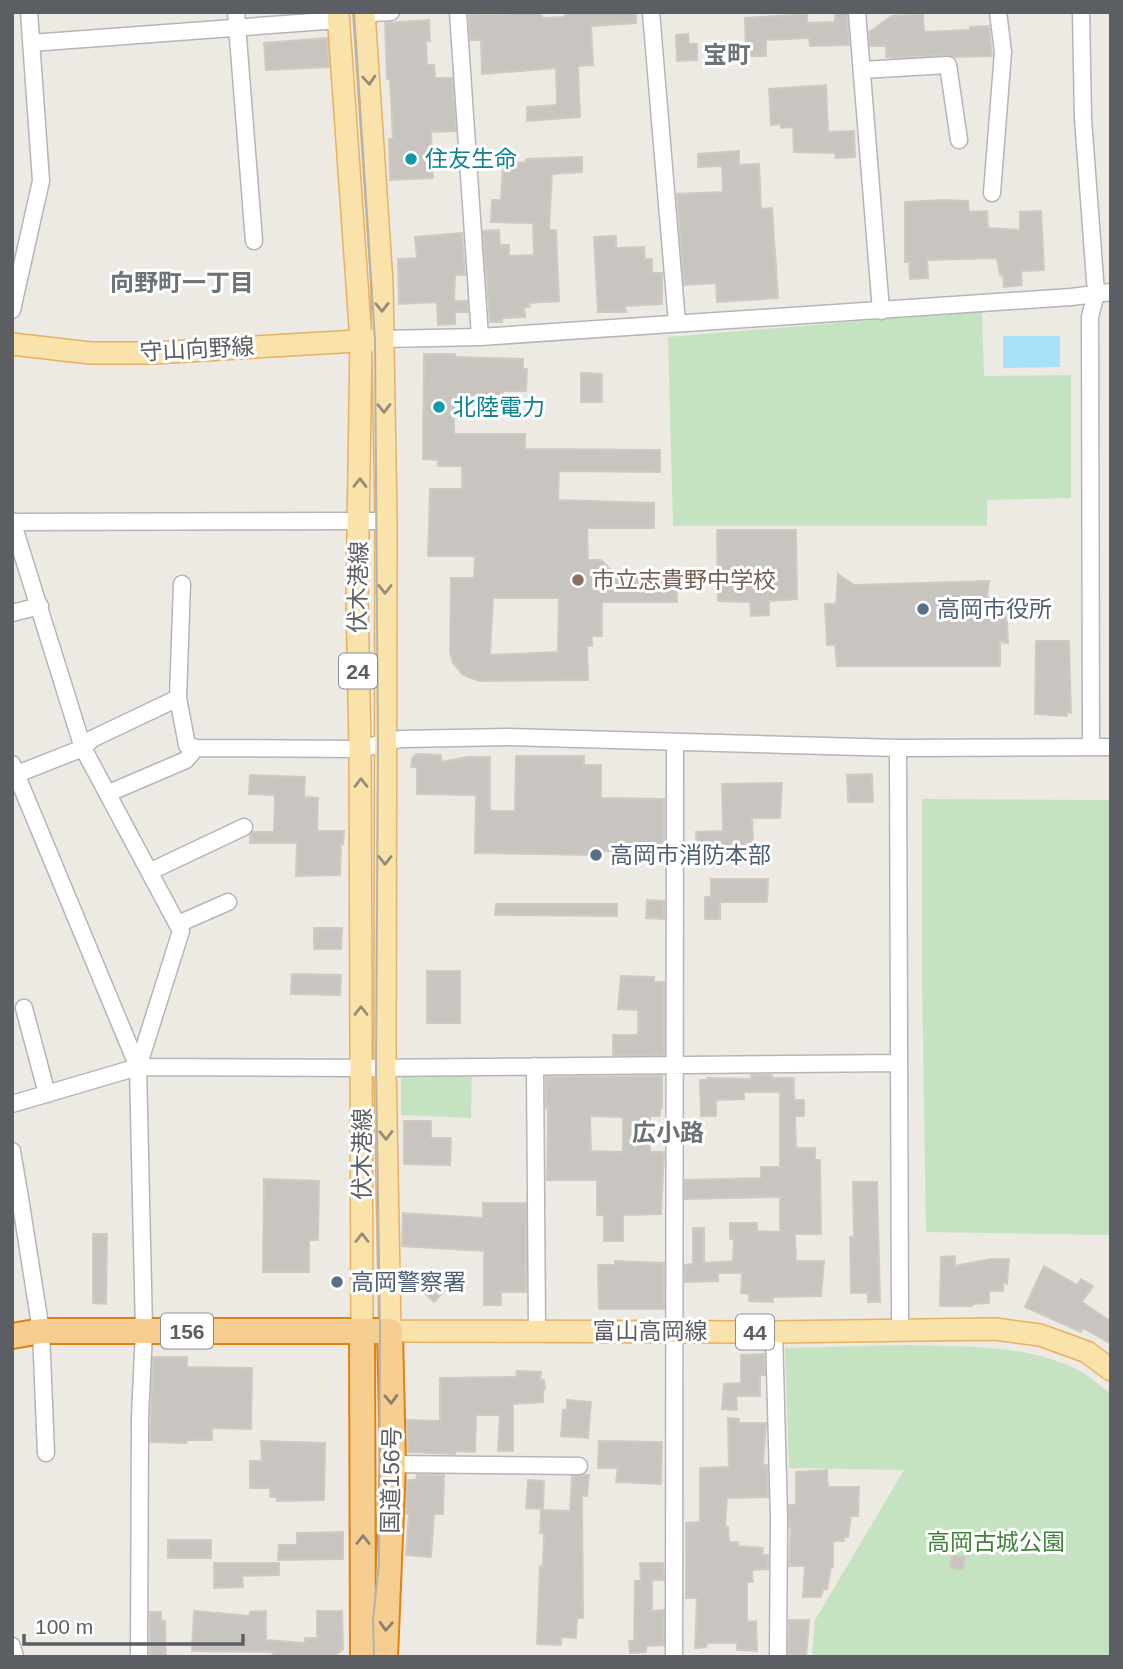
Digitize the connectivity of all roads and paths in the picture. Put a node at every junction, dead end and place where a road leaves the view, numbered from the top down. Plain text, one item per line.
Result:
1 (29, 12) edge
2 (364, 12) edge
3 (391, 12) edge
4 (457, 12) edge
5 (651, 12) edge
6 (857, 12) edge
7 (999, 12) edge
8 (1082, 12) edge
9 (372, 13) edge
10 (338, 16) edge
11 (236, 20) edge
12 (31, 43) junction
13 (862, 70) junction
14 (959, 140) dead end
15 (992, 193) dead end
16 (254, 241) dead end
17 (18, 262) edge
18 (1103, 293) edge
19 (12, 310) edge
20 (881, 310) junction
21 (677, 323) junction
22 (480, 337) junction
23 (383, 340) junction
24 (361, 341) junction
25 (12, 344) edge
26 (359, 519) junction
27 (386, 521) junction
28 (12, 522) edge
29 (182, 584) dead end
30 (40, 606) junction
31 (12, 613) edge
32 (178, 698) junction
33 (675, 742) junction
34 (384, 743) junction
35 (1091, 747) junction
36 (1111, 747) edge
37 (83, 748) junction
38 (196, 748) junction
39 (898, 748) junction
40 (360, 749) junction
41 (14, 772) edge
42 (108, 793) junction
43 (244, 827) dead end
44 (151, 870) junction
45 (228, 902) dead end
46 (178, 924) junction
47 (23, 1008) dead end
48 (899, 1063) junction
49 (674, 1065) junction
50 (385, 1066) junction
51 (535, 1066) junction
52 (138, 1067) junction
53 (362, 1067) junction
54 (47, 1094) junction
55 (12, 1104) edge
56 (12, 1151) edge
57 (16, 1199) edge
58 (900, 1329) junction
59 (41, 1331) junction
60 (144, 1331) junction
61 (362, 1331) junction
62 (390, 1331) junction
63 (537, 1331) junction
64 (675, 1332) junction
65 (774, 1332) junction
66 (12, 1336) edge
67 (1111, 1370) edge
68 (46, 1453) dead end
69 (393, 1464) junction
70 (579, 1466) dead end
71 (12, 1646) edge
72 (15, 1657) edge
73 (139, 1657) edge
74 (363, 1657) edge
75 (385, 1657) edge
76 (674, 1657) edge
77 (778, 1657) edge

1 - 12 street
2 -> 23 main road, 伏木港線 / 24
3 - 9 street
4 - 22 street
5 - 21 street
6 - 13 street
7 - 15 street
8 - 18 street
10 - 11 street
10 - 24 main road, 伏木港線 / 24
11 - 12 street
11 - 16 street
12 - 17 street
13 - 14 street
13 - 20 street
17 - 19 street
18 - 20 street
18 - 35 street
20 - 21 street
21 - 22 street
22 - 23 street
23 - 24 main road, 守山向野線
23 -> 27 main road, 伏木港線 / 24
24 - 25 main road, 守山向野線
26 -> 24 main road, 伏木港線 / 24
26 - 27 street
26 - 28 street
26 - 40 main road, 伏木港線 / 24
27 -> 34 main road, 伏木港線 / 24
28 - 30 street
29 - 32 street
30 - 31 street
30 - 37 street
32 - 37 street
32 - 38 street
33 - 34 street
33 - 39 street
33 - 49 street
34 - 40 street
34 -> 50 main road, 伏木港線 / 24
35 - 36 street
35 - 39 street
37 - 41 street
37 - 42 street
38 - 40 street
38 - 42 street
39 - 48 street
53 -> 40 main road, 伏木港線 / 24
41 - 52 street
42 - 44 street
43 - 44 street
44 - 46 street
45 - 46 street
46 - 52 street
47 - 54 street
48 - 49 street
48 - 58 street
49 - 51 street
49 - 64 street
50 - 51 street
50 - 53 street
50 -> 62 main road, 伏木港線 / 24
51 - 63 street
52 - 53 street
52 - 54 street
52 - 60 street
61 -> 53 main road, 伏木港線 / 24
54 - 55 street
56 - 57 street
57 - 59 street
58 - 65 main road, 富山高岡線 / 44
58 - 67 main road, 富山高岡線 / 44
59 - 60 highway, 156
59 - 66 highway, 156
59 - 68 street
60 - 61 highway, 156
60 - 73 street
61 - 62 highway, 156
74 -> 61 highway, 国道156号
62 - 63 main road, 富山高岡線 / 44
62 -> 69 highway, 国道156号
63 - 64 main road, 富山高岡線 / 44
64 - 65 main road, 富山高岡線 / 44
64 - 76 street
65 - 77 street
69 - 70 street
69 -> 75 highway, 国道156号
71 - 72 street

